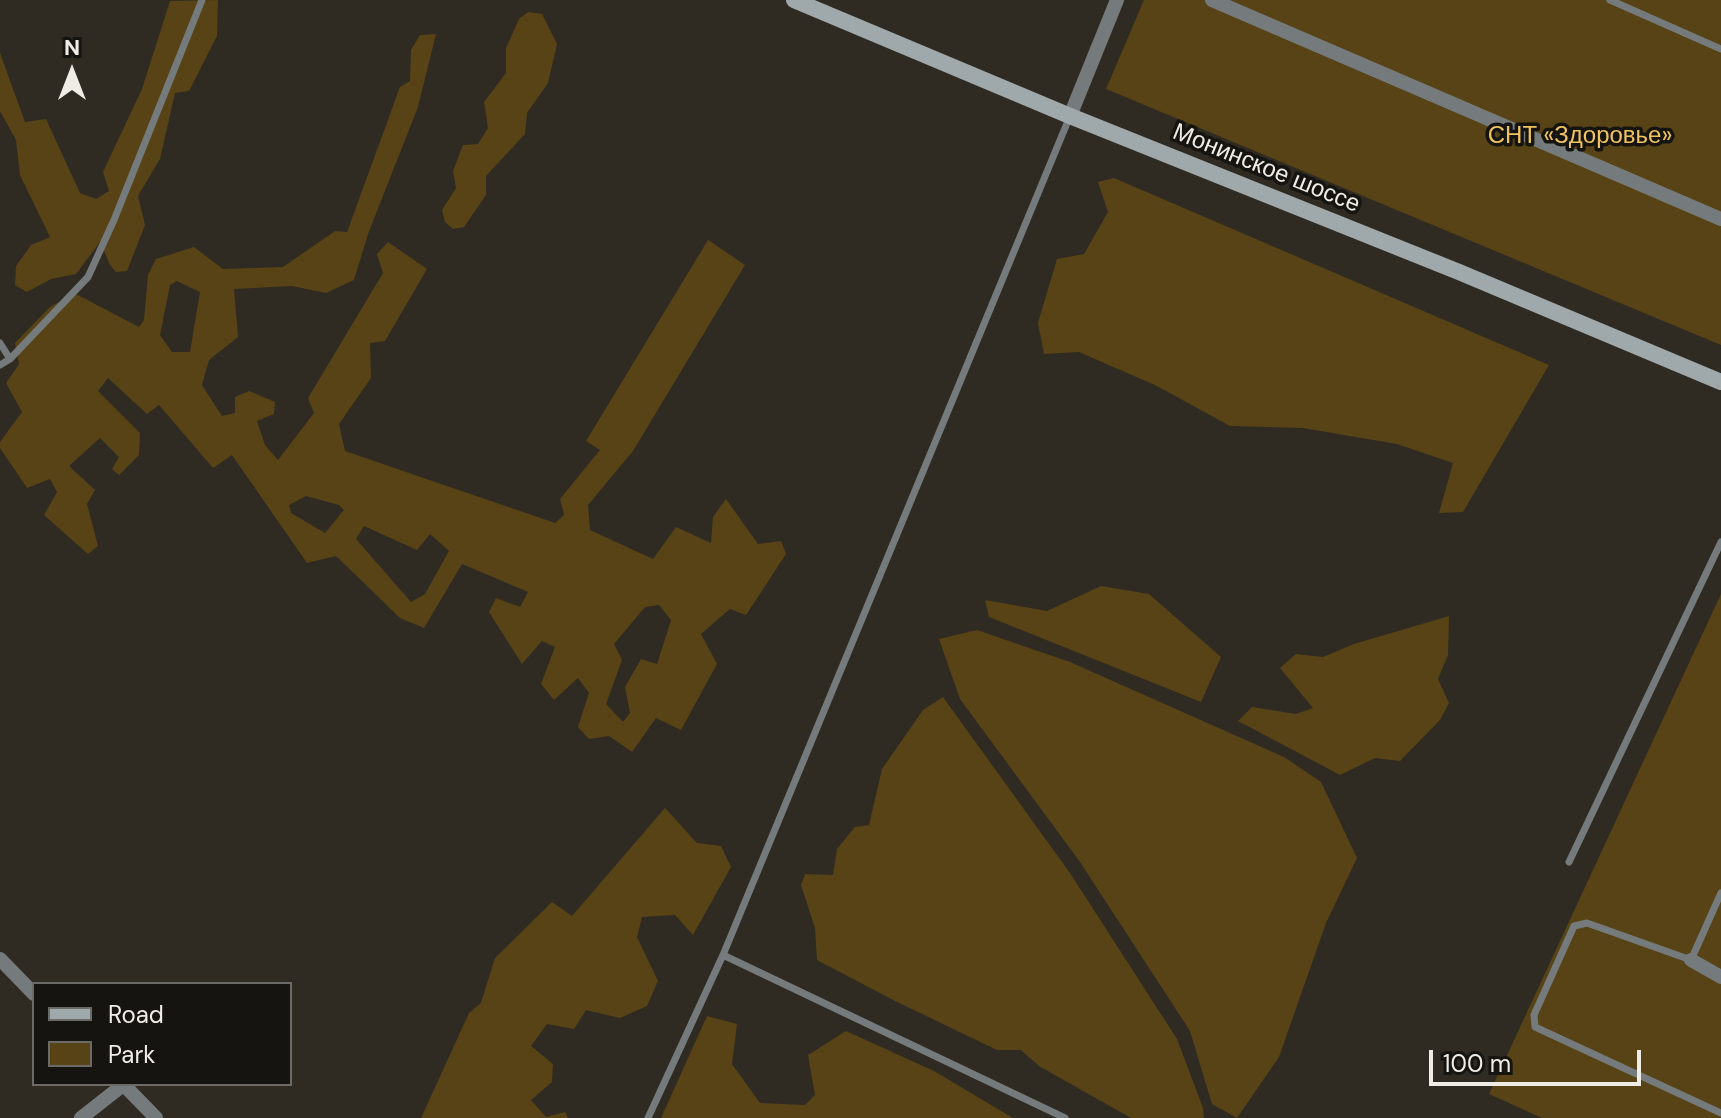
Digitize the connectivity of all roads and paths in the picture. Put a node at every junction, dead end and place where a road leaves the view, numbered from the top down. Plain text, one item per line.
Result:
1 (202, 0) edge
2 (794, 0) edge
3 (1117, 0) edge
4 (1212, 0) edge
5 (1610, 0) edge
6 (1721, 49) edge
7 (1070, 116) junction
8 (1721, 219) edge
9 (0, 343) edge
10 (10, 359) junction
11 (0, 365) edge
12 (1721, 382) edge
13 (1721, 542) edge
14 (1569, 862) dead end
15 (1721, 893) edge
16 (723, 955) junction
17 (1691, 960) junction
18 (1, 963) edge
19 (1721, 977) edge
20 (32, 992) edge
21 (121, 1086) edge
22 (125, 1086) edge
23 (1721, 1113) edge
24 (81, 1118) edge
25 (156, 1118) edge
26 (648, 1118) edge
27 (1065, 1118) edge

1 - 10 lane
2 - 7 main road, Монинское шоссе
3 - 7 street
4 - 8 street
5 - 6 lane
7 - 12 main road, Монинское шоссе
7 - 16 lane
9 - 10 lane
10 - 11 lane
13 - 14 lane
15 - 17 lane
16 - 26 lane
16 - 27 lane
17 - 19 street
17 - 23 lane
18 - 20 street
21 - 24 street
22 - 25 street

